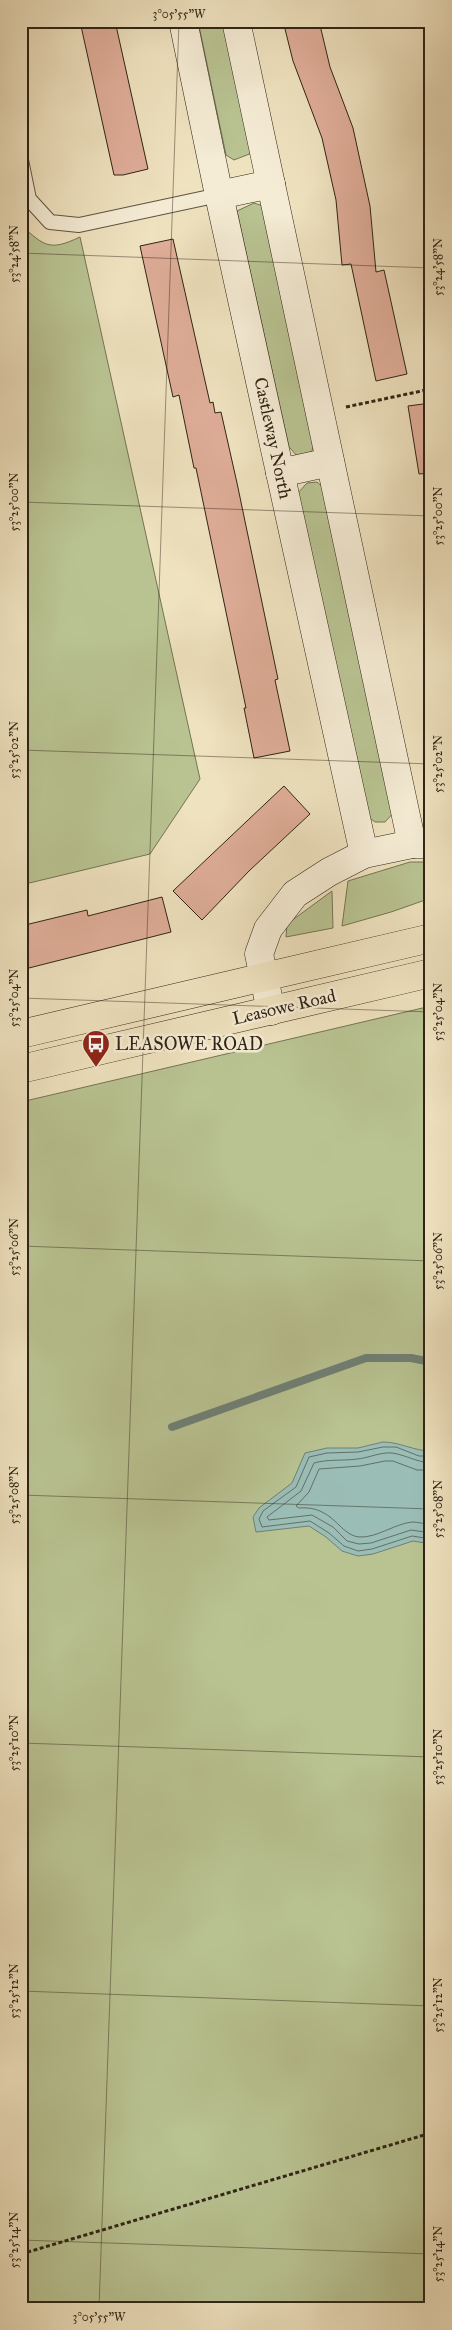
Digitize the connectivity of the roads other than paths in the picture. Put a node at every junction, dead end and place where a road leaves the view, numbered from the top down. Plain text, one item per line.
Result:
1 (183, 21) edge
2 (236, 21) edge
3 (21, 160) edge
4 (271, 184) junction
5 (219, 194) junction
6 (330, 462) junction
7 (280, 473) junction
8 (422, 844) edge
9 (364, 854) junction
10 (431, 938) edge
11 (431, 973) edge
12 (264, 977) junction
13 (271, 1011) junction
14 (21, 1034) edge
15 (21, 1069) edge

1 - 5 street, Castleway North
2 - 4 street
3 - 5 lane
4 - 5 street
4 - 6 street
5 - 7 street, Castleway North
6 - 7 street
6 - 8 street
7 - 9 street, Castleway North
8 - 9 street, Leasowe Road
9 - 12 street, Leasowe Road
10 - 12 main road, Leasowe Road
11 - 13 main road, Leasowe Road
12 - 13 street
12 - 14 main road, Leasowe Road
13 - 15 main road, Leasowe Road

